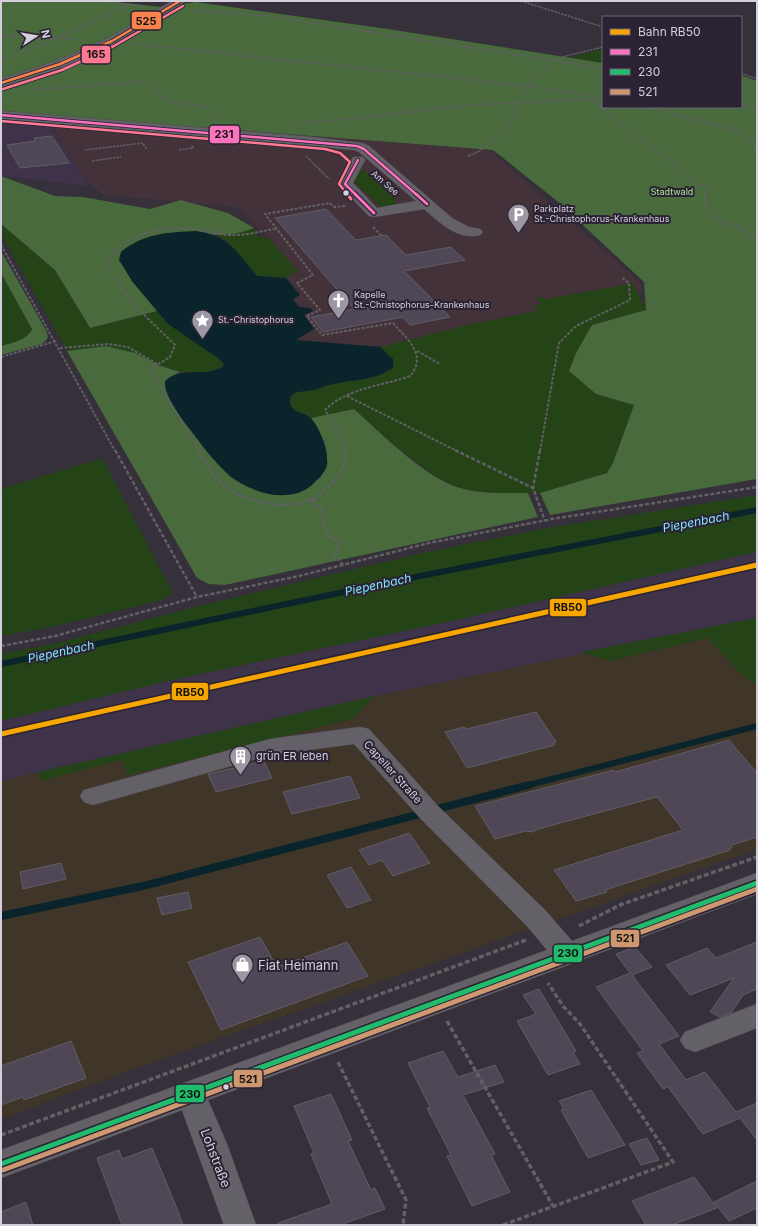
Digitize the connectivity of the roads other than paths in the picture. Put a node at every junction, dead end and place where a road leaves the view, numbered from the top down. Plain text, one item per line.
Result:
1 (180, 1) edge
2 (1, 83) edge
3 (1, 115) edge
4 (326, 143) junction
5 (358, 160) junction
6 (427, 204) junction
7 (412, 206) junction
8 (475, 232) dead end
9 (93, 796) dead end
10 (757, 883) edge
11 (558, 944) junction
12 (757, 1016) edge
13 (696, 1040) dead end
14 (190, 1093) junction
15 (1, 1164) edge
16 (240, 1225) edge

1 - 2 street
3 - 4 street, Am See
4 - 5 street, Am See
4 - 6 street, Am See
5 - 7 street, Am See
5 - 7 street, Am See
6 - 7 street, Am See
6 - 8 street, Am See
9 - 11 street, Capeller Straße
10 - 11 street
11 - 14 street
12 - 13 street
14 - 15 street
14 - 16 street, Lohstraße

